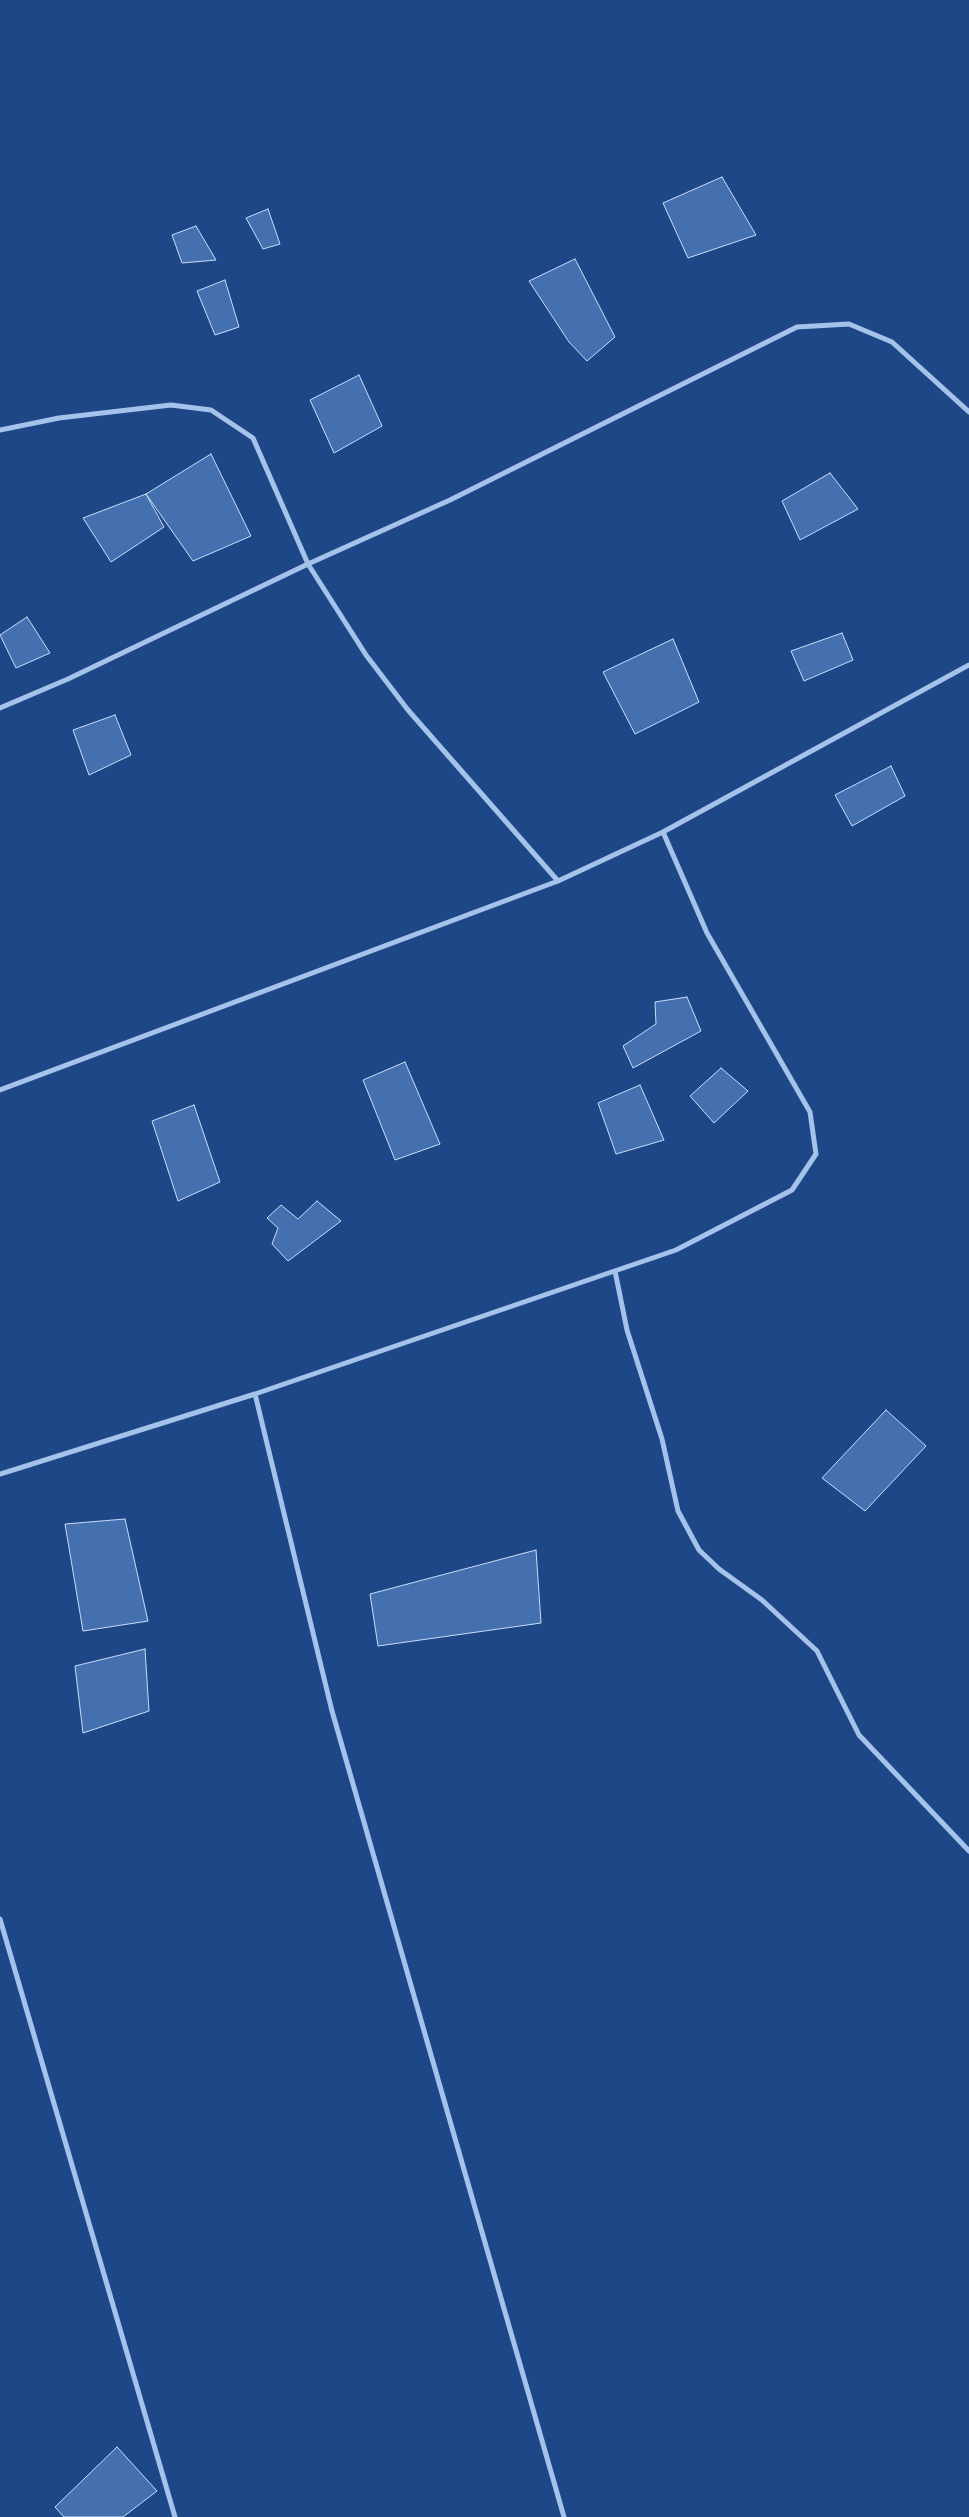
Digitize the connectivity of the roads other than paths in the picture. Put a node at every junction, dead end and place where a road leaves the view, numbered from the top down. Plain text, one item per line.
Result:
1 (969, 412) edge
2 (0, 430) edge
3 (308, 564) junction
4 (969, 665) edge
5 (0, 708) edge
6 (663, 832) junction
7 (558, 881) junction
8 (0, 1090) edge
9 (615, 1272) junction
10 (255, 1394) junction
11 (0, 1474) edge
12 (969, 1851) edge
13 (0, 1919) edge
14 (175, 2517) edge
15 (564, 2517) edge

1 - 3 street
2 - 3 street
3 - 5 street
3 - 7 street
4 - 6 street
6 - 7 street
6 - 9 street
7 - 8 street
9 - 10 street
9 - 12 street
10 - 11 street
10 - 15 street
13 - 14 street

